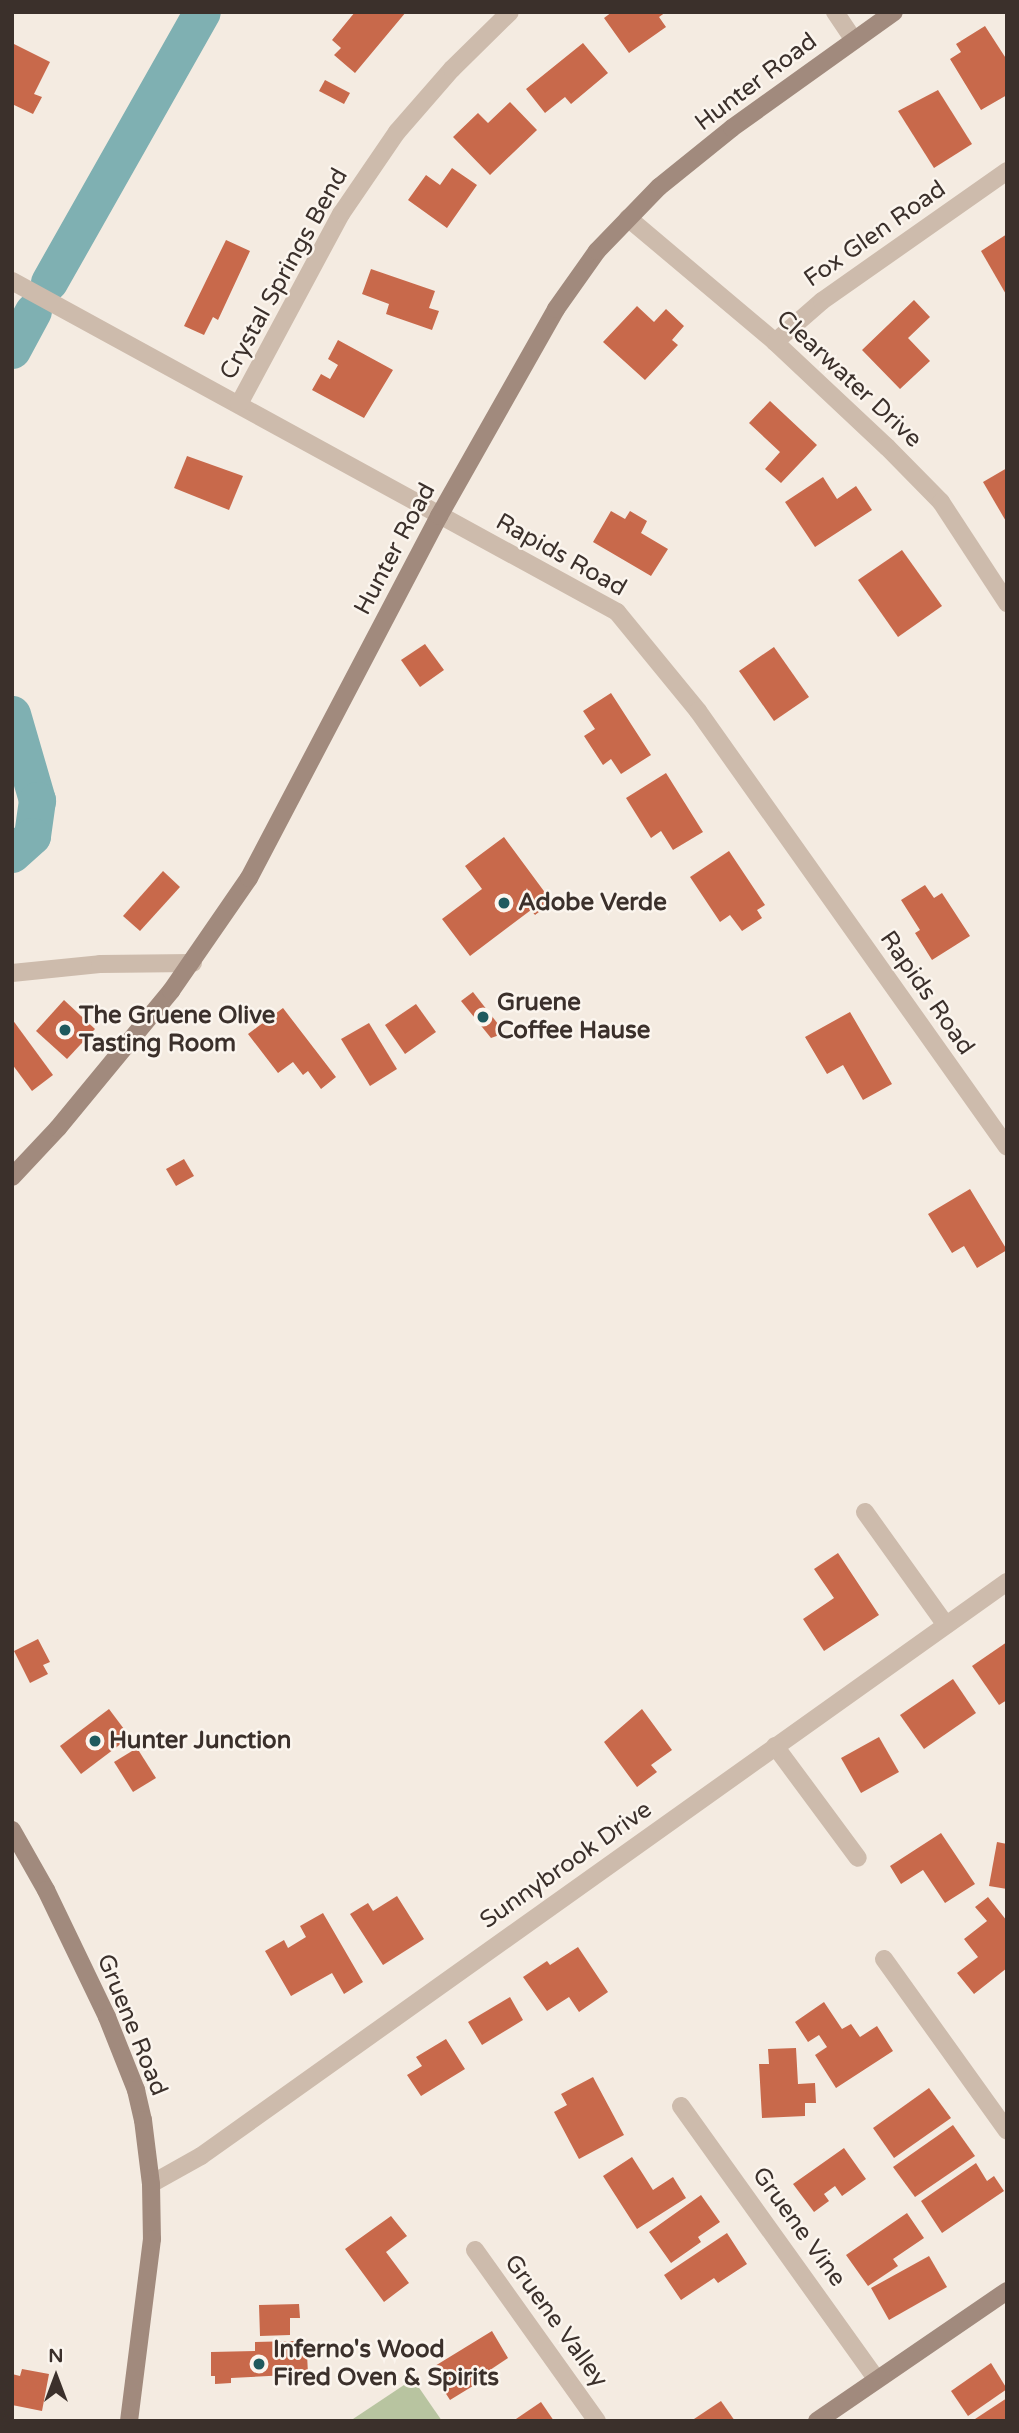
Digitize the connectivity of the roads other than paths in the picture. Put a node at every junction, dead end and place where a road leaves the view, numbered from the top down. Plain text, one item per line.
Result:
1 (510, 12) edge
2 (835, 12) edge
3 (894, 12) edge
4 (854, 40) junction
5 (1007, 170) edge
6 (628, 218) junction
7 (12, 281) edge
8 (775, 342) junction
9 (239, 404) junction
10 (439, 516) junction
11 (1007, 603) edge
12 (193, 962) junction
13 (12, 973) edge
14 (1007, 1147) edge
15 (12, 1177) edge
16 (865, 1512) dead end
17 (1007, 1581) edge
18 (946, 1625) junction
19 (775, 1746) junction
20 (12, 1830) edge
21 (858, 1858) dead end
22 (884, 1959) dead end
23 (681, 2106) dead end
24 (1007, 2131) edge
25 (151, 2184) junction
26 (475, 2250) dead end
27 (1007, 2291) edge
28 (876, 2378) junction
29 (129, 2421) edge
30 (597, 2421) edge
31 (817, 2421) edge

1 - 9 street, Crystal Springs Bend
2 - 4 street
3 - 4 street, Hunter Road
4 - 6 street, Hunter Road
5 - 8 street, Fox Glen Road
6 - 8 street, Clearwater Drive
6 - 10 street, Hunter Road
7 - 9 street, Rapids Road
8 - 11 street, Clearwater Drive
9 - 10 street, Rapids Road
10 - 12 street, Hunter Road
10 - 14 street, Rapids Road
12 - 13 street
12 - 15 street, Hunter Road
16 - 18 street
17 - 18 street, Sunnybrook Drive
18 - 19 street, Sunnybrook Drive
19 - 21 street
19 - 25 street, Sunnybrook Drive
20 - 25 street, Gruene Road
22 - 24 street
23 - 28 street, Gruene Vine
25 - 29 street, Gruene Road
26 - 30 street, Gruene Valley
27 - 28 street
28 - 31 street

